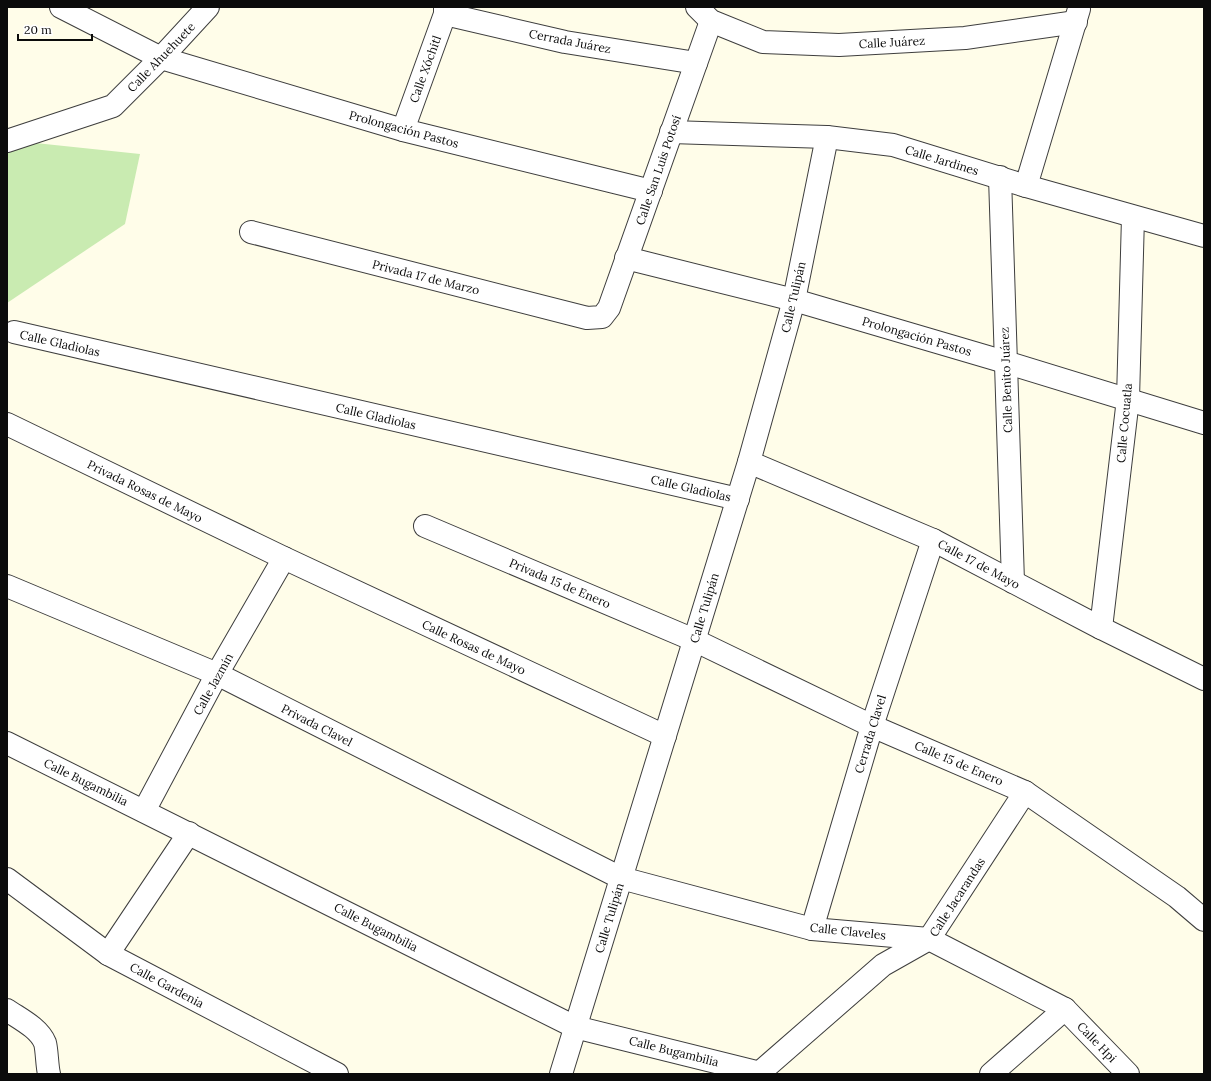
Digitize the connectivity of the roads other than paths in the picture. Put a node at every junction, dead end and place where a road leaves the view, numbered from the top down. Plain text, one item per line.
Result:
1 (61, 7) edge
2 (208, 7) edge
3 (445, 10) edge
4 (704, 14) edge
5 (1078, 14) edge
6 (161, 58) junction
7 (696, 63) junction
8 (403, 130) junction
9 (671, 132) junction
10 (827, 137) junction
11 (7, 141) edge
12 (1000, 178) junction
13 (1026, 186) junction
14 (651, 191) junction
15 (1133, 217) junction
16 (251, 232) dead end
17 (1204, 236) edge
18 (626, 258) junction
19 (794, 300) junction
20 (602, 317) joint
21 (14, 332) dead end
22 (1005, 362) junction
23 (1128, 399) junction
24 (1204, 423) edge
25 (7, 424) edge
26 (749, 462) junction
27 (738, 498) junction
28 (425, 526) dead end
29 (933, 540) junction
30 (284, 558) junction
31 (1012, 582) junction
32 (7, 586) edge
33 (1101, 628) junction
34 (694, 640) junction
35 (217, 674) junction
36 (1204, 679) edge
37 (872, 726) junction
38 (665, 736) junction
39 (7, 743) edge
40 (1025, 792) junction
41 (144, 811) junction
42 (189, 833) junction
43 (621, 878) junction
44 (7, 879) edge
45 (1204, 920) edge
46 (812, 929) junction
47 (930, 939) junction
48 (108, 954) junction
49 (1065, 1009) junction
50 (7, 1010) edge
51 (575, 1027) junction
52 (759, 1073) edge
53 (49, 1074) edge
54 (337, 1074) edge
55 (560, 1074) edge
56 (991, 1074) edge
57 (1128, 1074) edge

1 - 6 street, Prolongación Pastos
2 - 6 street, Calle Ahuehuete
3 - 7 street, Cerrada Juárez
3 - 8 street, Calle Xóchitl
4 - 5 street, Calle Juárez
4 - 7 street, Calle San Luis Potosí
5 - 13 street
6 - 8 street, Prolongación Pastos
6 - 11 street, Calle Ahuehuete
7 - 9 street, Calle San Luis Potosí
8 - 14 street, Prolongación Pastos
9 - 10 street, Calle Jardines
9 - 14 street, Calle San Luis Potosí
10 - 12 street, Calle Jardines
10 - 19 street, Calle Tulipán
12 - 13 street, Calle Jardines
12 - 22 street, Calle Benito Juárez
13 - 15 street, Calle Jardines
14 - 18 street, Calle San Luis Potosí
15 - 17 street, Calle Jardines
15 - 23 street, Calle Cocuatla
16 - 20 street, Privada 17 de Marzo
18 - 19 street, Prolongación Pastos
18 - 20 street, Calle San Luis Potosí
19 - 22 street, Prolongación Pastos
19 - 26 street, Calle Tulipán
21 - 27 street, Calle Gladiolas
22 - 23 street, Prolongación Pastos
22 - 31 street, Calle Benito Juárez
23 - 24 street, Prolongación Pastos
23 - 33 street, Calle Cocuatla
25 - 30 street, Privada Rosas de Mayo
26 - 27 street, Calle Tulipán
26 - 29 street, Calle 17 de Mayo
27 - 34 street, Calle Tulipán
28 - 34 street, Privada 15 de Enero
29 - 31 street, Calle 17 de Mayo
29 - 37 street, Cerrada Clavel
30 - 35 street, Calle Jazmín
30 - 38 street, Calle Rosas de Mayo
31 - 33 street, Calle 17 de Mayo
32 - 35 street, Privada Clavel
33 - 36 street, Calle 17 de Mayo
34 - 37 street, Calle 15 de Enero
34 - 38 street, Calle Tulipán
35 - 41 street, Calle Jazmín
35 - 43 street, Privada Clavel
37 - 40 street, Calle 15 de Enero
37 - 46 street, Cerrada Clavel
38 - 43 street, Calle Tulipán
39 - 41 street, Calle Bugambilia
40 - 45 street, Calle 15 de Enero
40 - 47 street, Calle Jacarandas
41 - 42 street, Calle Bugambilia
42 - 48 street
42 - 51 street, Calle Bugambilia
43 - 46 street, Calle Claveles
43 - 51 street, Calle Tulipán
44 - 48 street, Calle Gardenia
46 - 47 street, Calle Claveles
47 - 49 street, Calle Claveles
47 - 52 street, Calle Jacarandas
48 - 54 street, Calle Gardenia
49 - 56 street
49 - 57 street, Calle Hpi
50 - 53 street
51 - 52 street, Calle Bugambilia
51 - 55 street, Calle Tulipán

